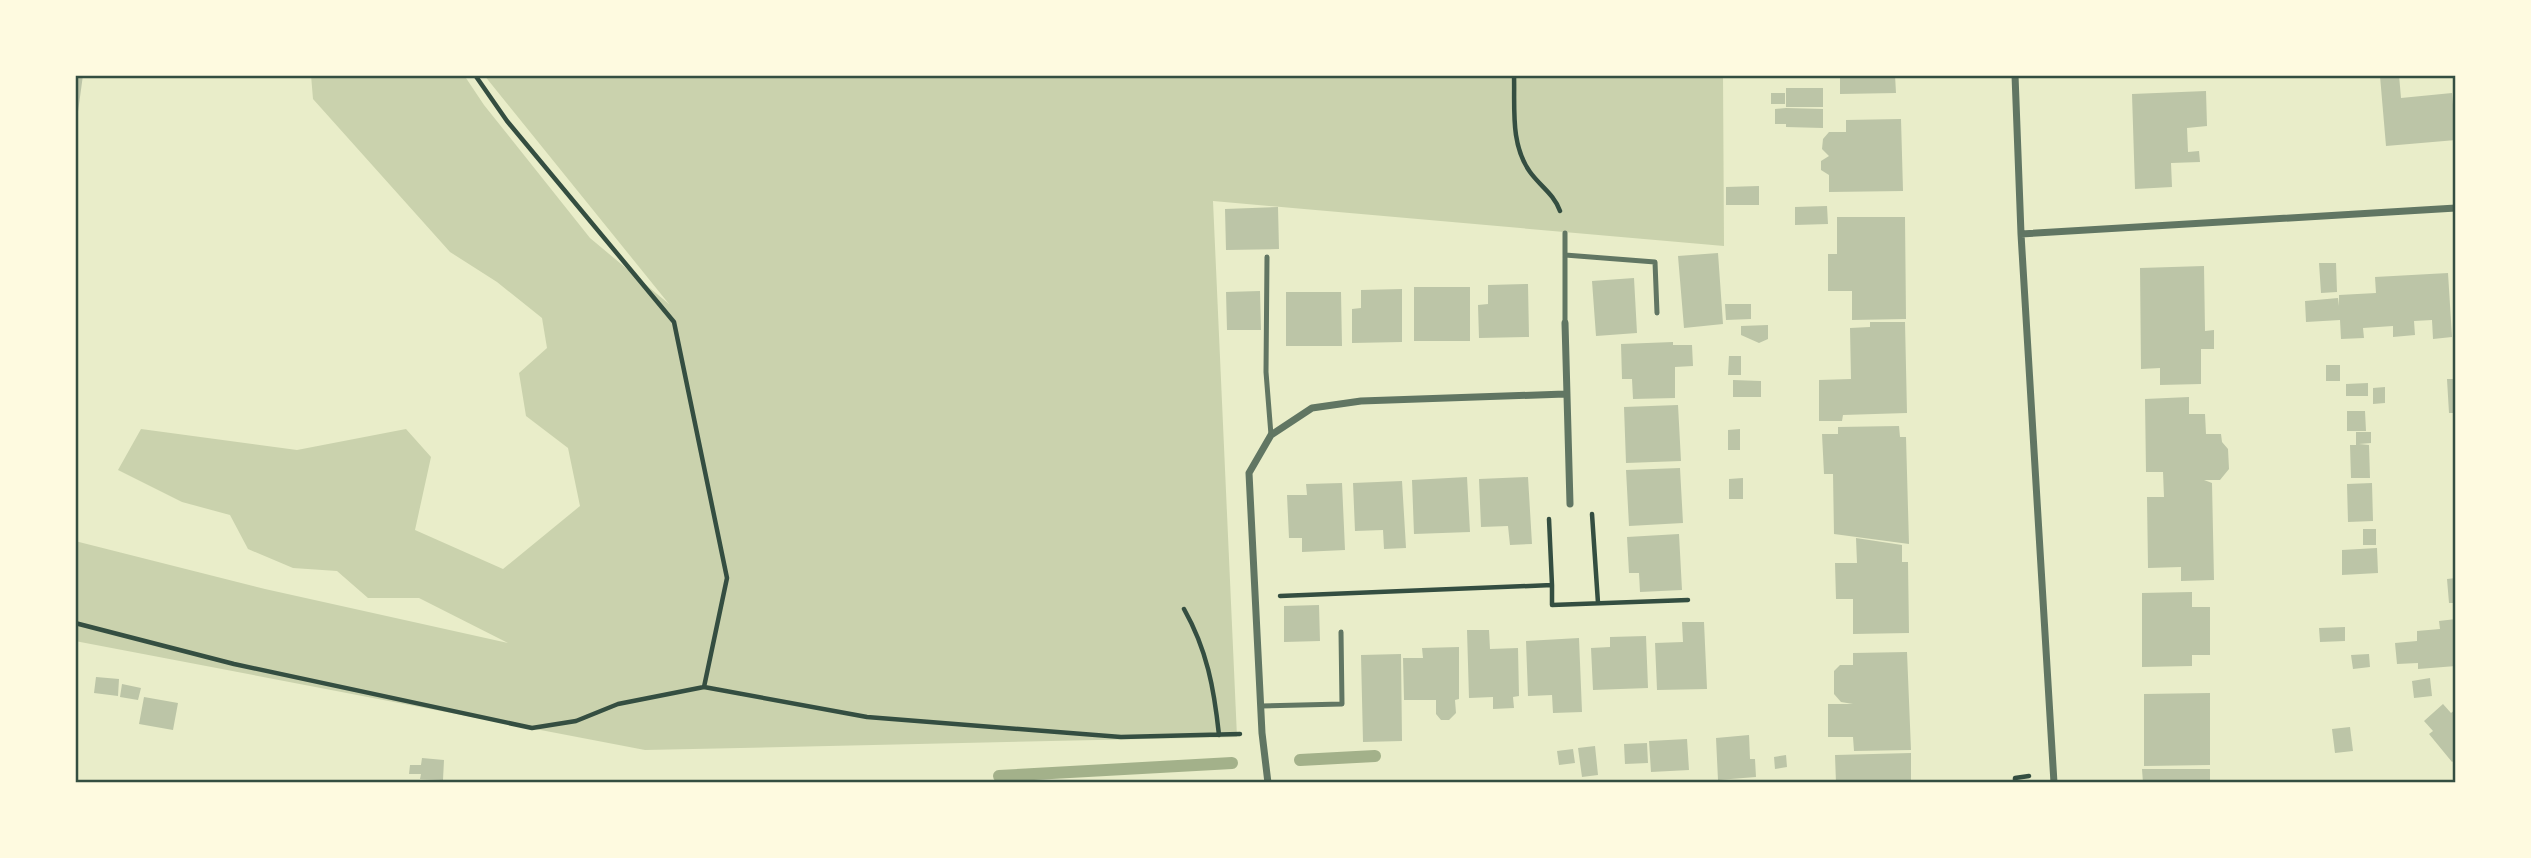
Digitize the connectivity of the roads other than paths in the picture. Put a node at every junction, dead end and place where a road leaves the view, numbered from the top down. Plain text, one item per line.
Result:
1 (2015, 75) edge
2 (2456, 208) edge
3 (1565, 233) road end
4 (2021, 234) junction
5 (1565, 255) junction
6 (1267, 257) dead end
7 (1657, 313) dead end
8 (1565, 323) joint
9 (1566, 394) junction
10 (1271, 435) junction
11 (1570, 504) road end
12 (1341, 632) dead end
13 (1261, 706) junction
14 (1268, 783) edge
15 (2054, 783) edge

1 - 4 street
2 - 4 street
3 - 5 lane
4 - 15 street
5 - 7 lane
5 - 8 lane
6 - 10 lane
8 - 9 street
9 - 10 street
9 - 11 street
10 - 13 street
12 - 13 lane
13 - 14 street

